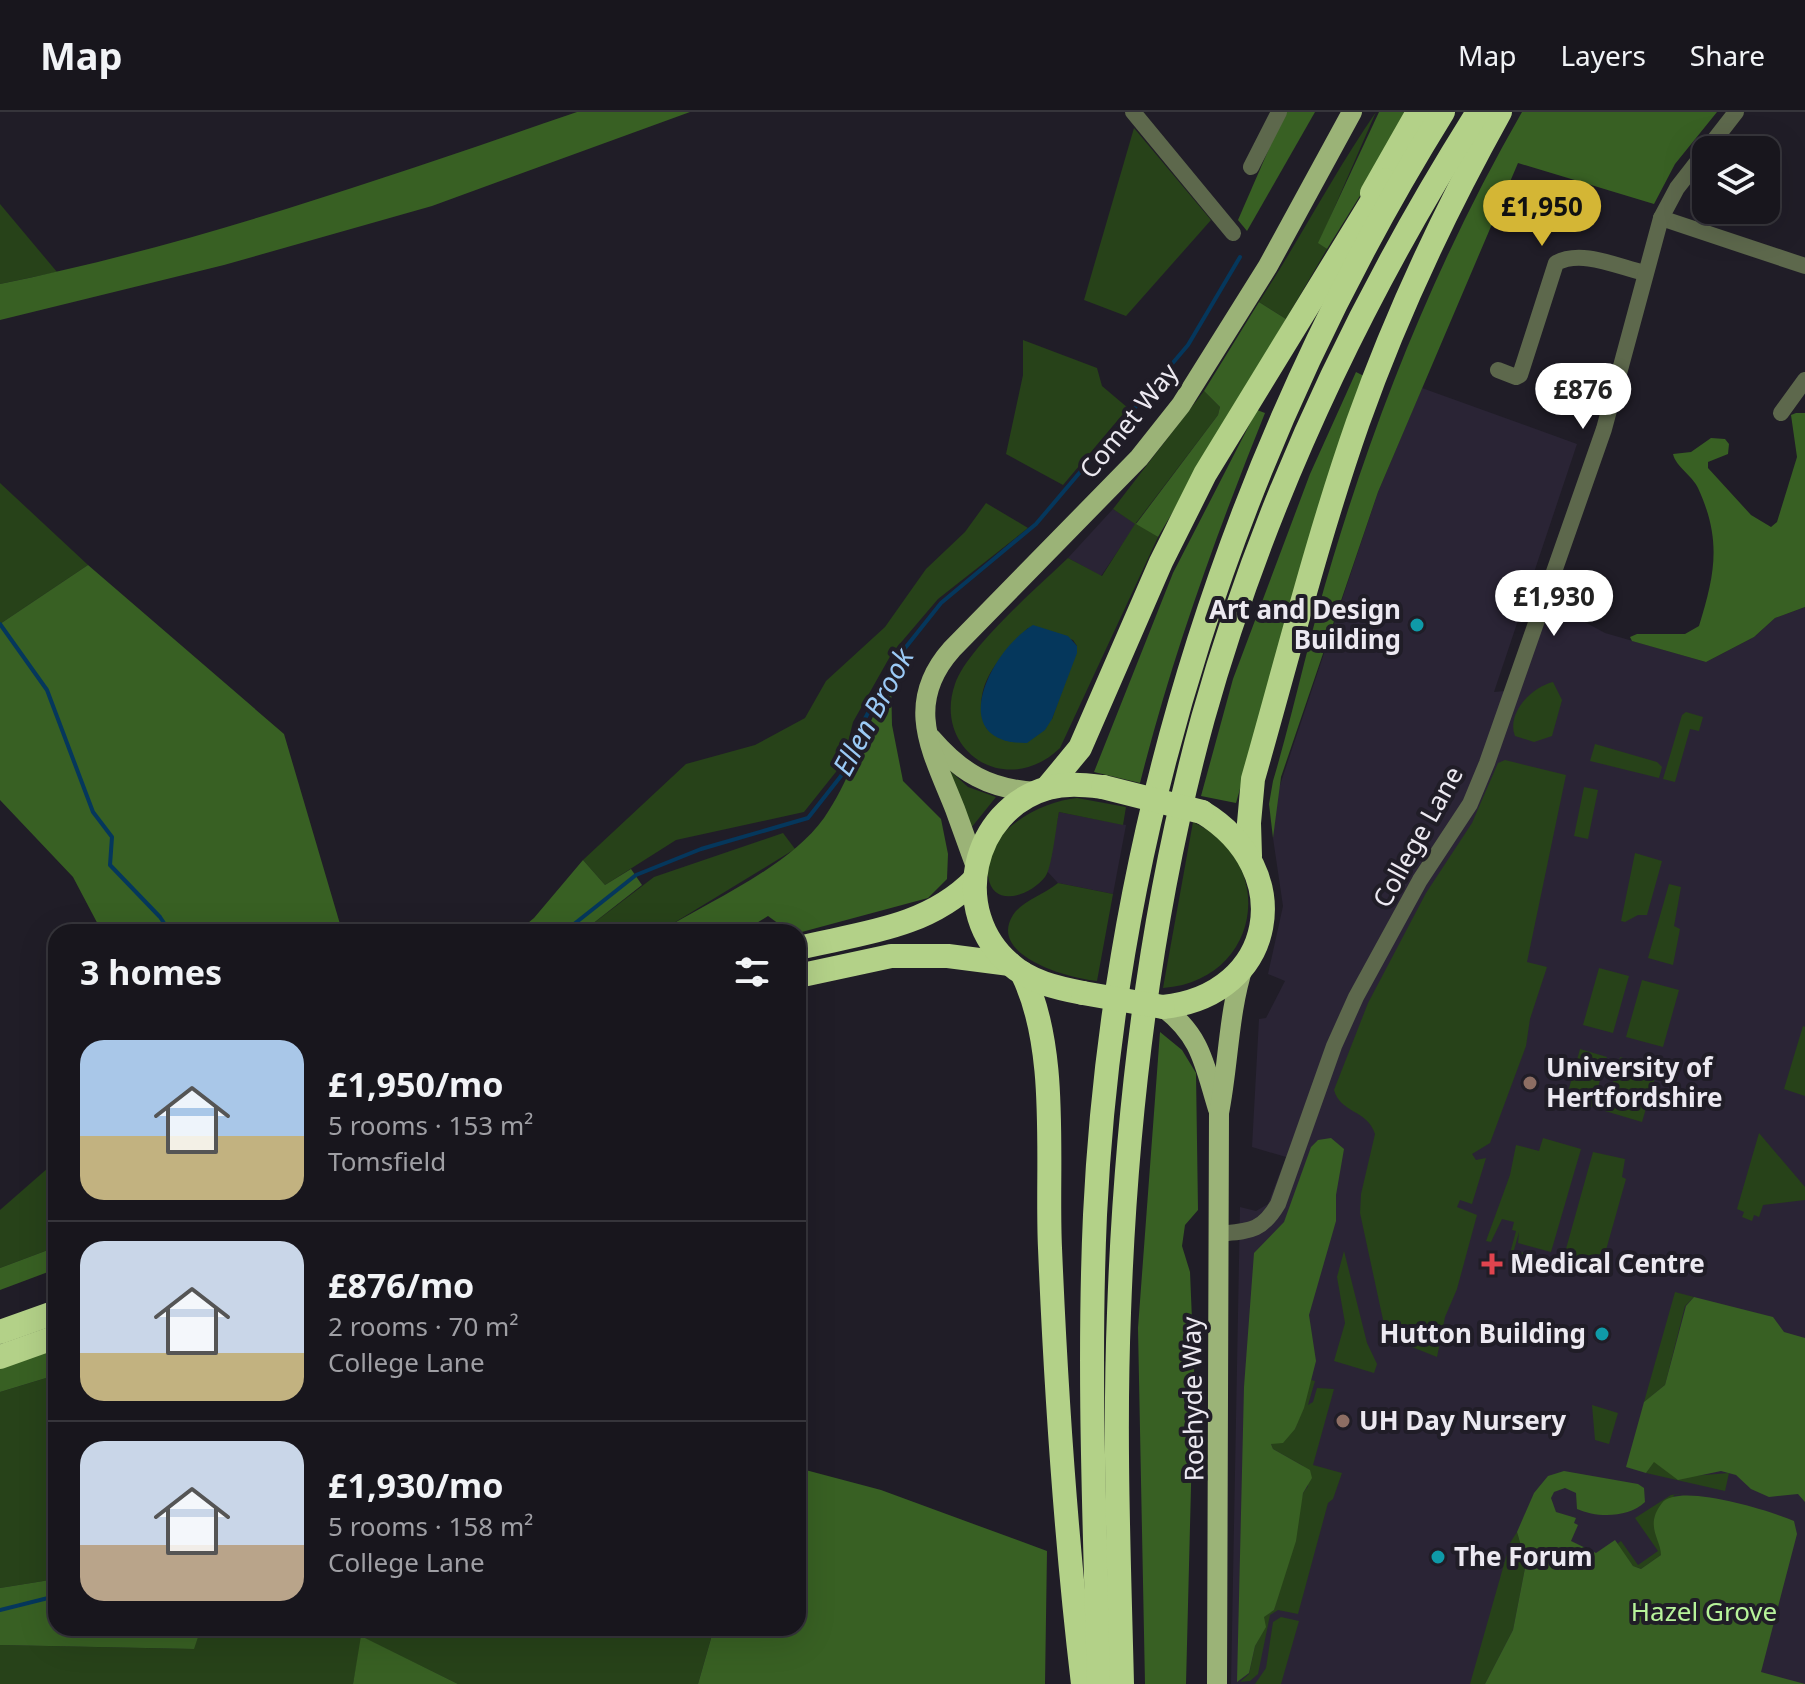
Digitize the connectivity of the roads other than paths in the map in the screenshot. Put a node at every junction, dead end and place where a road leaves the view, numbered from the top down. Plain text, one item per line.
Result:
1 (1279, 112) edge
2 (1352, 112) edge
3 (1418, 112) edge
4 (1433, 112) edge
5 (1443, 112) edge
6 (1478, 112) edge
7 (1500, 112) edge
8 (1736, 112) edge
9 (1138, 113) edge
10 (1251, 167) dead end
11 (1661, 218) junction
12 (1358, 220) junction
13 (1233, 233) dead end
14 (1805, 266) edge
15 (1645, 273) junction
16 (1498, 370) dead end
17 (1805, 380) edge
18 (1781, 413) dead end
19 (928, 735) junction
20 (1042, 790) junction
21 (1250, 856) junction
22 (975, 874) junction
23 (806, 946) edge
24 (1244, 964) junction
25 (1016, 969) junction
26 (806, 974) edge
27 (1163, 1007) junction
28 (1219, 1113) junction
29 (1217, 1234) junction
30 (48, 1315) edge
31 (0, 1332) edge
32 (48, 1340) edge
33 (0, 1357) edge
34 (1083, 1684) edge
35 (1099, 1684) edge
36 (1122, 1684) edge
37 (1217, 1684) edge

1 - 10 street
2 - 19 main road, Comet Way
3 - 12 highway
4 - 12 highway
5 - 35 highway
6 - 36 highway
7 - 21 highway
8 - 11 street, College Lane
9 - 13 street
11 - 14 street
11 - 15 street, College Lane
12 - 20 highway
15 - 16 street
15 - 29 street, College Lane
17 - 18 street
19 - 20 main road
19 - 22 main road, Comet Way
20 - 21 highway, bridge
20 - 22 highway
21 - 24 highway
22 - 23 highway
22 - 25 highway
24 - 27 highway
24 - 28 main road, Roehyde Way
25 - 26 highway
25 - 27 highway, bridge
25 - 34 highway
27 - 28 main road, Roehyde Way
28 - 29 main road, Roehyde Way
29 - 37 main road, Roehyde Way
30 - 31 highway
32 - 33 highway

